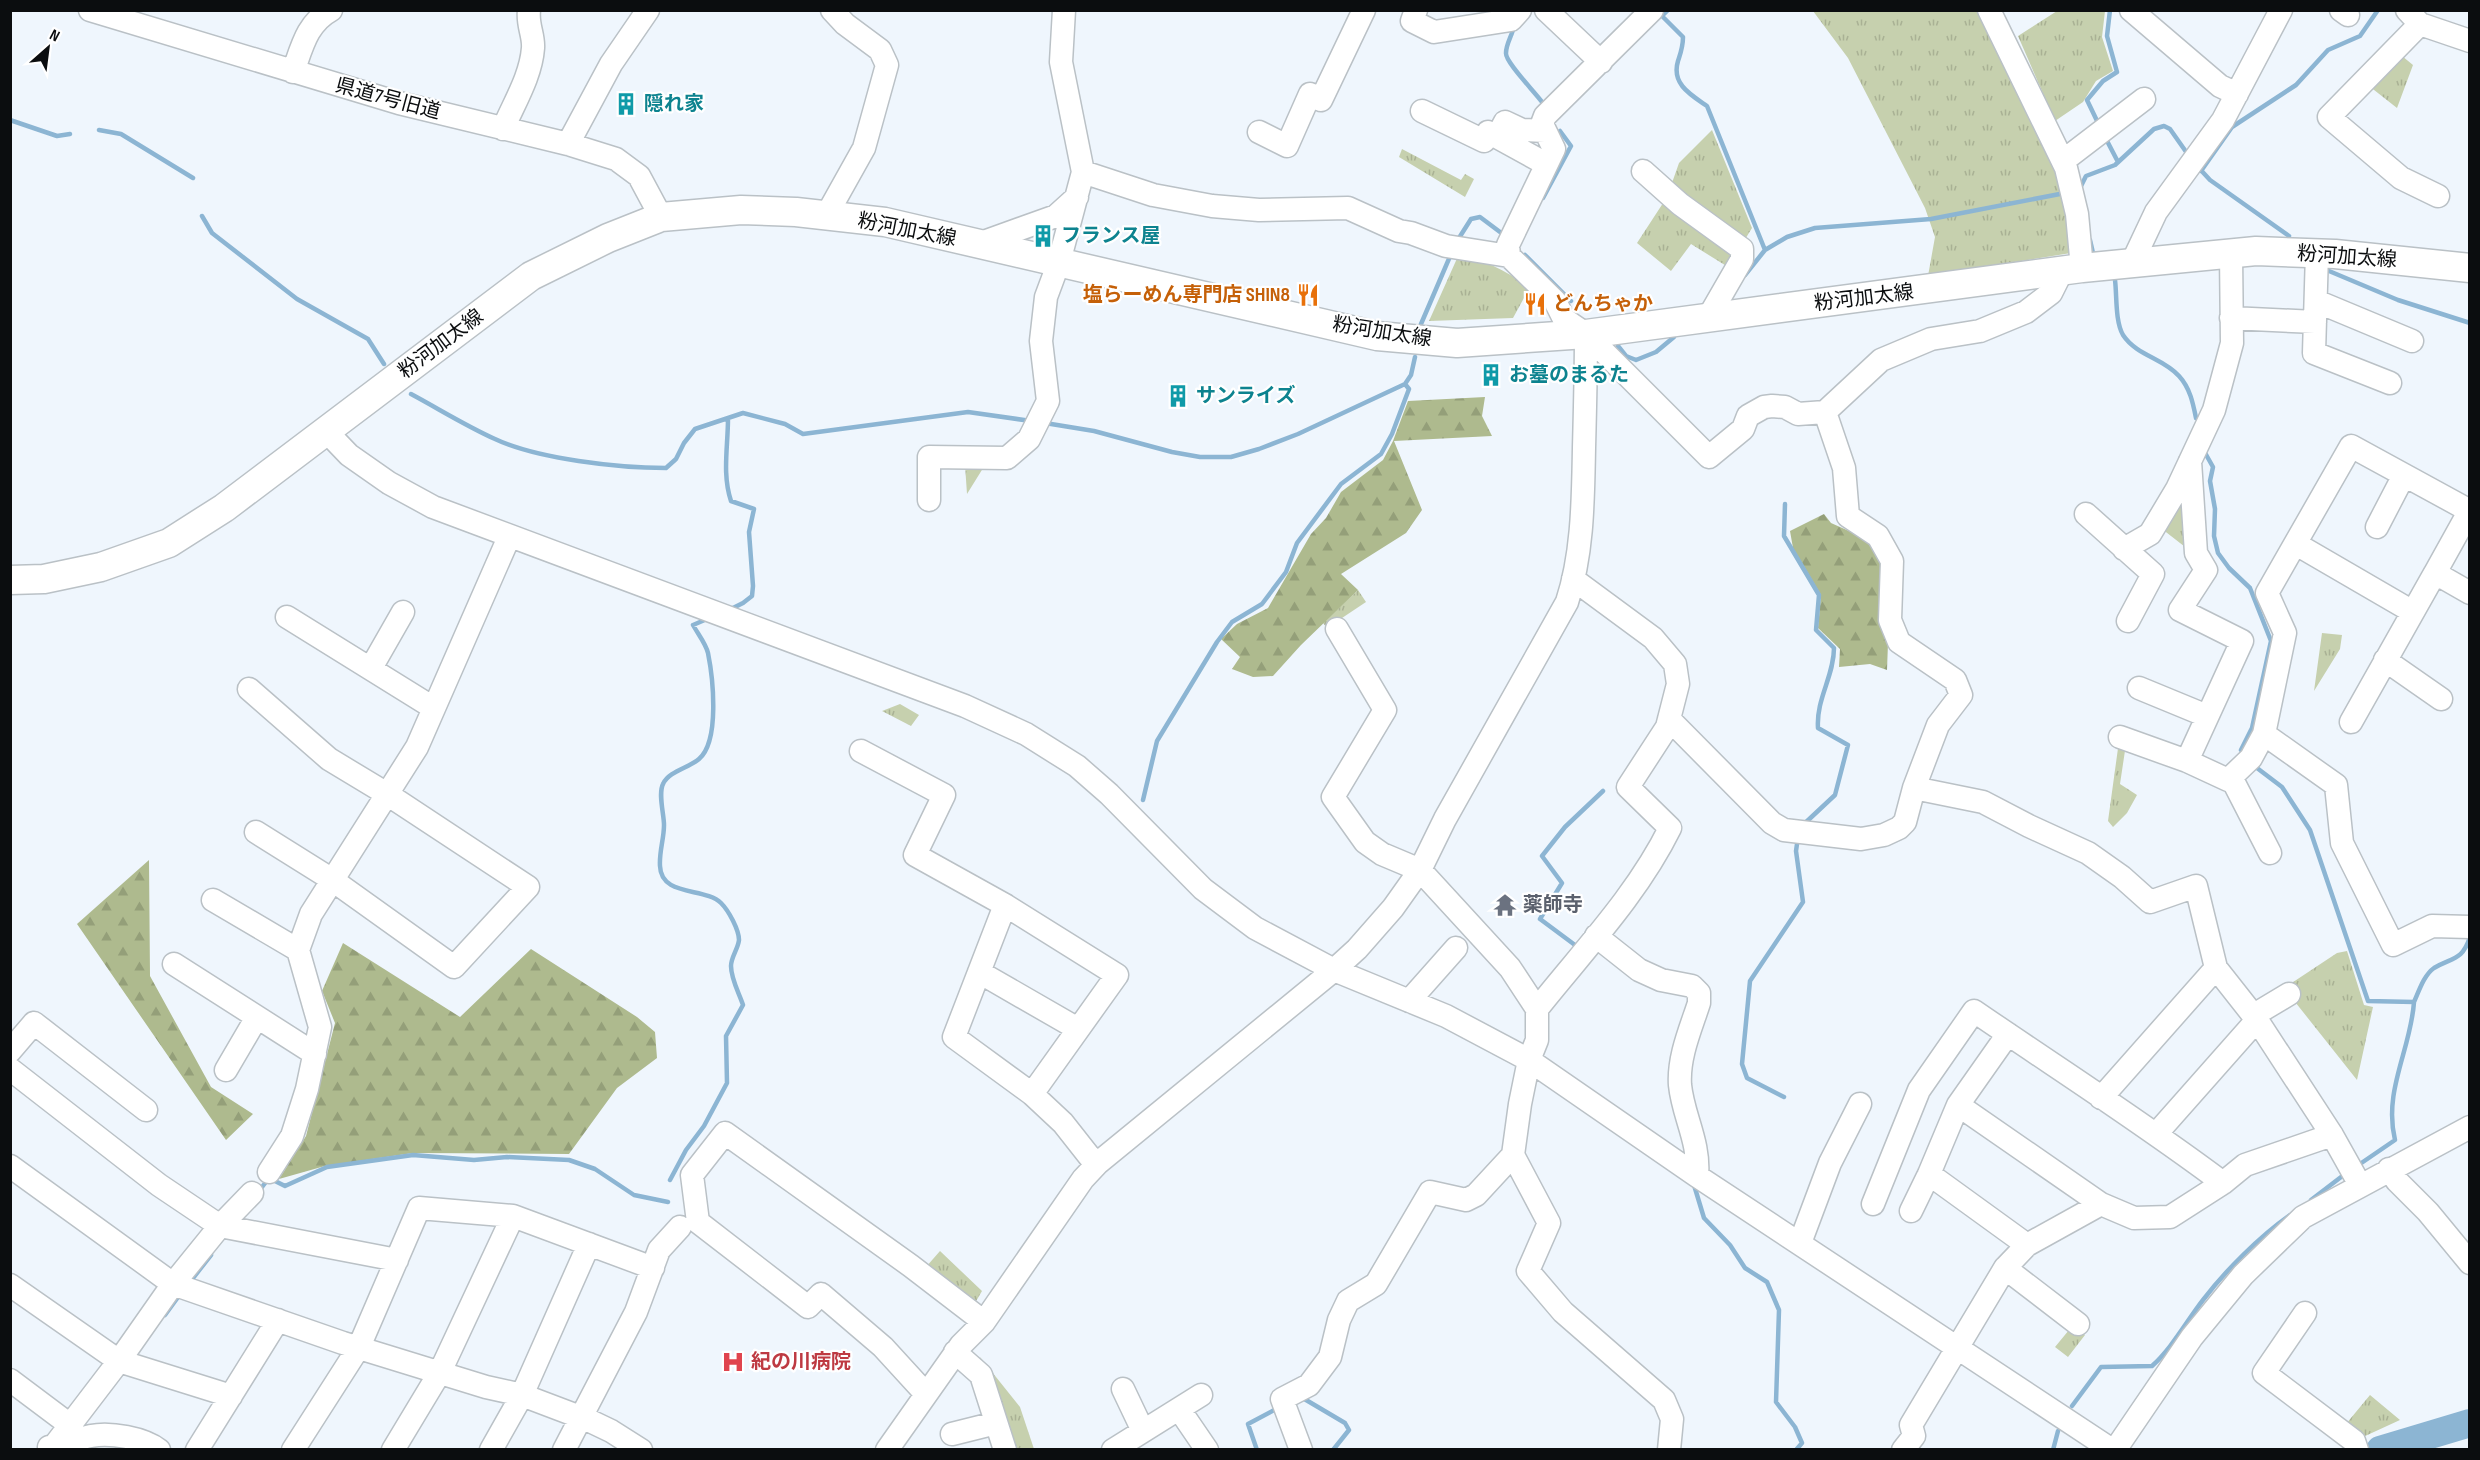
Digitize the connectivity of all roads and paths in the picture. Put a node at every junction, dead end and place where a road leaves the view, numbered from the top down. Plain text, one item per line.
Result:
1 (90, 10) edge
2 (332, 10) edge
3 (528, 10) edge
4 (648, 10) edge
5 (832, 10) edge
6 (1064, 10) edge
7 (1364, 10) edge
8 (1416, 10) edge
9 (1520, 10) edge
10 (1546, 10) edge
11 (1652, 10) edge
12 (1989, 10) edge
13 (2130, 10) edge
14 (2281, 10) edge
15 (2414, 17) edge
16 (2469, 41) edge
17 (1601, 62) junction
18 (293, 72) junction
19 (2237, 94) junction
20 (2144, 99) dead end
21 (1422, 111) dead end
22 (503, 129) junction
23 (1545, 131) junction
24 (1259, 132) dead end
25 (1497, 138) junction
26 (568, 144) junction
27 (2062, 161) junction
28 (1546, 165) junction
29 (1643, 171) dead end
30 (1083, 172) junction
31 (2438, 196) dead end
32 (1077, 197) junction
33 (826, 216) junction
34 (661, 217) junction
35 (978, 244) junction
36 (2317, 253) junction
37 (2231, 254) junction
38 (1509, 256) junction
39 (1059, 262) junction
40 (2131, 265) junction
41 (2469, 268) edge
42 (2072, 270) junction
43 (2315, 311) junction
44 (1708, 318) junction
45 (2232, 318) junction
46 (1586, 334) junction
47 (2412, 341) dead end
48 (2390, 383) dead end
49 (1826, 412) junction
50 (326, 431) junction
51 (2190, 461) junction
52 (2404, 475) junction
53 (929, 500) dead end
54 (2469, 511) edge
55 (2086, 514) dead end
56 (2377, 527) dead end
57 (509, 537) junction
58 (2296, 544) junction
59 (2124, 549) junction
60 (2435, 573) junction
61 (1573, 579) junction
62 (10, 580) edge
63 (2469, 593) edge
64 (404, 612) dead end
65 (2413, 612) junction
66 (287, 616) dead end
67 (2128, 621) dead end
68 (1337, 629) dead end
69 (2385, 660) junction
70 (371, 668) junction
71 (2139, 688) dead end
72 (249, 689) dead end
73 (2441, 699) dead end
74 (432, 707) junction
75 (2207, 716) junction
76 (1669, 719) junction
77 (2351, 722) dead end
78 (2264, 734) junction
79 (2120, 737) dead end
80 (861, 751) dead end
81 (2187, 761) junction
82 (2231, 777) junction
83 (1914, 788) junction
84 (387, 794) junction
85 (256, 832) dead end
86 (2270, 853) dead end
87 (1420, 870) junction
88 (332, 879) junction
89 (213, 900) dead end
90 (1005, 904) junction
91 (2469, 927) edge
92 (1596, 936) junction
93 (1456, 948) dead end
94 (298, 950) junction
95 (174, 964) dead end
96 (2216, 968) junction
97 (1334, 970) junction
98 (980, 972) junction
99 (2289, 994) dead end
100 (1409, 1001) junction
101 (1537, 1009) junction
102 (257, 1017) junction
103 (2255, 1017) junction
104 (1078, 1029) junction
105 (2008, 1034) junction
106 (10, 1052) edge
107 (315, 1054) junction
108 (1529, 1060) junction
109 (10, 1069) edge
110 (226, 1070) dead end
111 (1032, 1094) junction
112 (2101, 1098) junction
113 (1860, 1104) dead end
114 (1958, 1105) junction
115 (146, 1110) dead end
116 (2469, 1127) edge
117 (2157, 1133) junction
118 (2332, 1135) junction
119 (1513, 1155) junction
120 (1098, 1163) junction
121 (10, 1166) edge
122 (2389, 1169) junction
123 (269, 1172) dead end
124 (1929, 1174) junction
125 (1697, 1176) junction
126 (2223, 1183) junction
127 (2360, 1185) junction
128 (252, 1193) dead end
129 (1873, 1204) dead end
130 (2101, 1204) junction
131 (1911, 1211) dead end
132 (513, 1216) junction
133 (220, 1226) junction
134 (680, 1227) dead end
135 (1800, 1243) junction
136 (589, 1244) junction
137 (2027, 1245) junction
138 (397, 1260) junction
139 (2469, 1263) edge
140 (653, 1268) junction
141 (2005, 1268) junction
142 (173, 1284) junction
143 (10, 1285) edge
144 (2305, 1313) dead end
145 (278, 1320) junction
146 (984, 1322) junction
147 (2078, 1324) dead end
148 (1957, 1346) junction
149 (359, 1347) junction
150 (956, 1352) junction
151 (119, 1361) junction
152 (440, 1372) junction
153 (10, 1380) edge
154 (1123, 1389) dead end
155 (926, 1394) junction
156 (522, 1395) junction
157 (1201, 1395) dead end
158 (231, 1396) junction
159 (1179, 1409) junction
160 (579, 1416) junction
161 (996, 1423) junction
162 (70, 1425) junction
163 (1143, 1431) junction
164 (952, 1434) dead end
165 (2356, 1445) edge
166 (48, 1448) edge
167 (159, 1449) edge
168 (198, 1449) edge
169 (294, 1449) edge
170 (393, 1449) edge
171 (491, 1449) edge
172 (564, 1449) edge
173 (641, 1449) edge
174 (887, 1449) edge
175 (1005, 1449) edge
176 (1113, 1449) edge
177 (1207, 1449) edge
178 (1301, 1449) edge
179 (1669, 1449) edge
180 (1903, 1449) edge
181 (2113, 1449) edge

1 - 18 street, 県道7号旧道
2 - 18 street
3 - 22 street
4 - 26 street
5 - 33 street
6 - 30 street
7 - 24 street
8 - 9 street
10 - 17 street
11 - 17 street
12 - 27 street
13 - 19 street
14 - 19 street
15 - 16 street
15 - 31 street
17 - 23 street
18 - 22 street, 県道7号旧道
19 - 40 street
20 - 27 street
21 - 25 street
22 - 26 street, 県道7号旧道
23 - 25 street
23 - 28 street
25 - 28 street
26 - 34 street, 県道7号旧道
27 - 42 street
28 - 38 street
29 - 44 street
30 - 32 street
30 - 38 street
32 - 35 street
32 - 39 street
33 - 34 main road, 粉河加太線
33 - 35 main road, 粉河加太線
34 - 50 main road, 粉河加太線
35 - 39 main road, 粉河加太線
36 - 37 main road, 粉河加太線
36 - 41 main road, 粉河加太線
36 - 43 street
37 - 40 main road, 粉河加太線
37 - 45 street
38 - 46 street
39 - 46 main road, 粉河加太線
39 - 53 street
40 - 42 main road, 粉河加太線
42 - 44 main road, 粉河加太線
42 - 49 street
43 - 45 street
43 - 47 street
43 - 48 street
44 - 46 main road, 粉河加太線
45 - 51 street
46 - 49 street
46 - 61 street
49 - 83 street
50 - 57 street
50 - 62 main road, 粉河加太線
51 - 59 street
51 - 75 street
52 - 54 street
52 - 56 street
52 - 58 street
54 - 60 street
55 - 59 street
57 - 74 street
57 - 97 street
58 - 65 street
58 - 78 street
59 - 67 street
60 - 63 street
60 - 65 street
61 - 76 street
61 - 87 street
64 - 70 street
65 - 69 street
66 - 70 street
68 - 87 street
69 - 73 street
69 - 77 street
70 - 74 street
71 - 75 street
72 - 84 street
74 - 84 street
75 - 81 street
76 - 83 street
76 - 92 street
78 - 82 street
78 - 91 street
79 - 81 street
80 - 90 street
81 - 82 street
82 - 86 street
83 - 96 street
84 - 88 street
84 - 88 street
85 - 88 street
87 - 97 street
87 - 101 street
88 - 94 street
89 - 94 street
90 - 98 street
90 - 104 street
92 - 101 street
92 - 125 street
93 - 100 street
94 - 107 street
95 - 102 street
96 - 103 street
96 - 112 street
97 - 100 street
97 - 120 street
98 - 104 street
98 - 111 street
99 - 103 street
100 - 108 street
101 - 108 street
102 - 107 street
102 - 110 street
103 - 117 street
103 - 118 street
104 - 111 street
105 - 112 street
105 - 114 street
105 - 129 street
106 - 115 street
107 - 123 street
108 - 119 street
108 - 125 street
109 - 133 street
111 - 120 street
112 - 117 street
113 - 135 street
114 - 124 street
114 - 130 street
116 - 122 street
117 - 126 street
118 - 126 street
118 - 127 street
119 - 178 street
119 - 179 street
120 - 146 street
121 - 142 street
122 - 127 street
122 - 139 street
124 - 131 street
124 - 137 street
125 - 135 street
126 - 130 street
127 - 181 street
128 - 133 street
130 - 137 street
132 - 136 street
132 - 138 street
132 - 152 street
133 - 138 street
133 - 142 street
134 - 140 street
135 - 148 street
136 - 140 street
136 - 156 street
137 - 141 street
138 - 149 street
140 - 160 street
141 - 147 street
141 - 148 street
142 - 145 street
142 - 151 street
143 - 151 street
144 - 165 street
145 - 149 street
145 - 158 street
146 - 150 street
146 - 155 street
148 - 180 street
148 - 181 street
149 - 152 street
149 - 169 street
150 - 155 street
150 - 161 street
151 - 158 street
151 - 162 street
152 - 156 street
152 - 170 street
153 - 162 street
154 - 163 street
155 - 174 street
156 - 160 street
156 - 171 street
157 - 159 street
158 - 168 street
159 - 163 street
159 - 177 street
160 - 172 street
160 - 173 street
161 - 164 street
161 - 175 street
162 - 166 street
163 - 176 street
166 - 167 street

